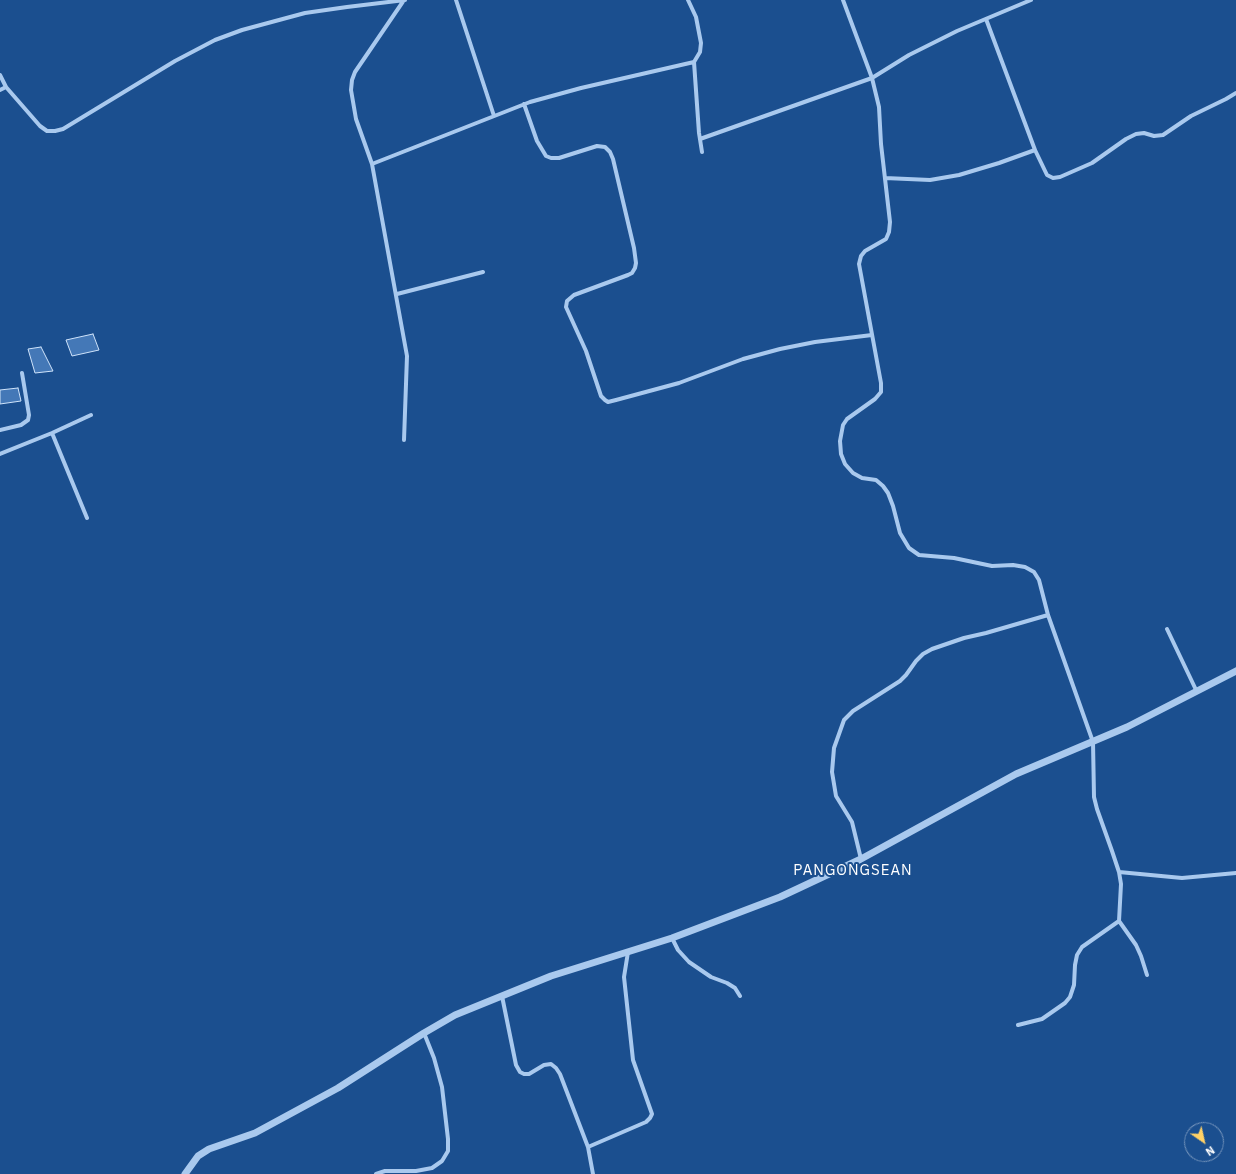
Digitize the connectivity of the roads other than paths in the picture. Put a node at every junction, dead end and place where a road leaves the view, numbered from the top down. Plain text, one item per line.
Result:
1 (405, 0) edge
2 (456, 0) edge
3 (688, 0) edge
4 (843, 0) edge
5 (1031, 0) edge
6 (986, 19) junction
7 (694, 62) junction
8 (0, 75) edge
9 (872, 78) junction
10 (6, 87) junction
11 (0, 90) edge
12 (1236, 93) edge
13 (524, 104) junction
14 (494, 116) junction
15 (700, 140) junction
16 (1035, 150) junction
17 (702, 152) dead end
18 (372, 164) junction
19 (885, 178) junction
20 (483, 272) dead end
21 (396, 294) junction
22 (872, 335) junction
23 (22, 373) dead end
24 (91, 415) dead end
25 (0, 430) edge
26 (52, 433) junction
27 (404, 440) dead end
28 (0, 454) edge
29 (87, 518) dead end
30 (1048, 615) junction
31 (1167, 629) dead end
32 (1236, 671) edge
33 (1197, 692) junction
34 (1093, 742) junction
35 (861, 859) junction
36 (1119, 872) junction
37 (1236, 873) edge
38 (1118, 921) junction
39 (672, 938) junction
40 (628, 952) junction
41 (1147, 975) dead end
42 (502, 996) junction
43 (740, 996) dead end
44 (1018, 1025) dead end
45 (424, 1033) junction
46 (588, 1147) junction
47 (185, 1174) edge
48 (376, 1174) edge
49 (593, 1174) edge

1 - 10 street
1 - 18 street
2 - 14 street
3 - 7 street
4 - 9 street
5 - 6 street
6 - 9 street
6 - 16 street
7 - 13 street
7 - 15 street
8 - 10 street
9 - 15 street
9 - 19 street
10 - 11 street
12 - 16 street
13 - 14 street
13 - 22 street
14 - 18 street
15 - 17 street
16 - 19 street
18 - 21 street
19 - 22 street
20 - 21 street
21 - 27 street
22 - 30 street
23 - 25 street
24 - 26 street
26 - 28 street
26 - 29 street
30 - 34 street
30 - 35 street
31 - 33 street
32 - 33 street
33 - 34 street
34 - 35 street
34 - 36 street
35 - 39 street
36 - 37 street
36 - 38 street
38 - 41 street
38 - 44 street
39 - 40 street
39 - 43 street
40 - 42 street
40 - 46 street
42 - 45 street
42 - 46 street
45 - 47 street
45 - 48 street
46 - 49 street

